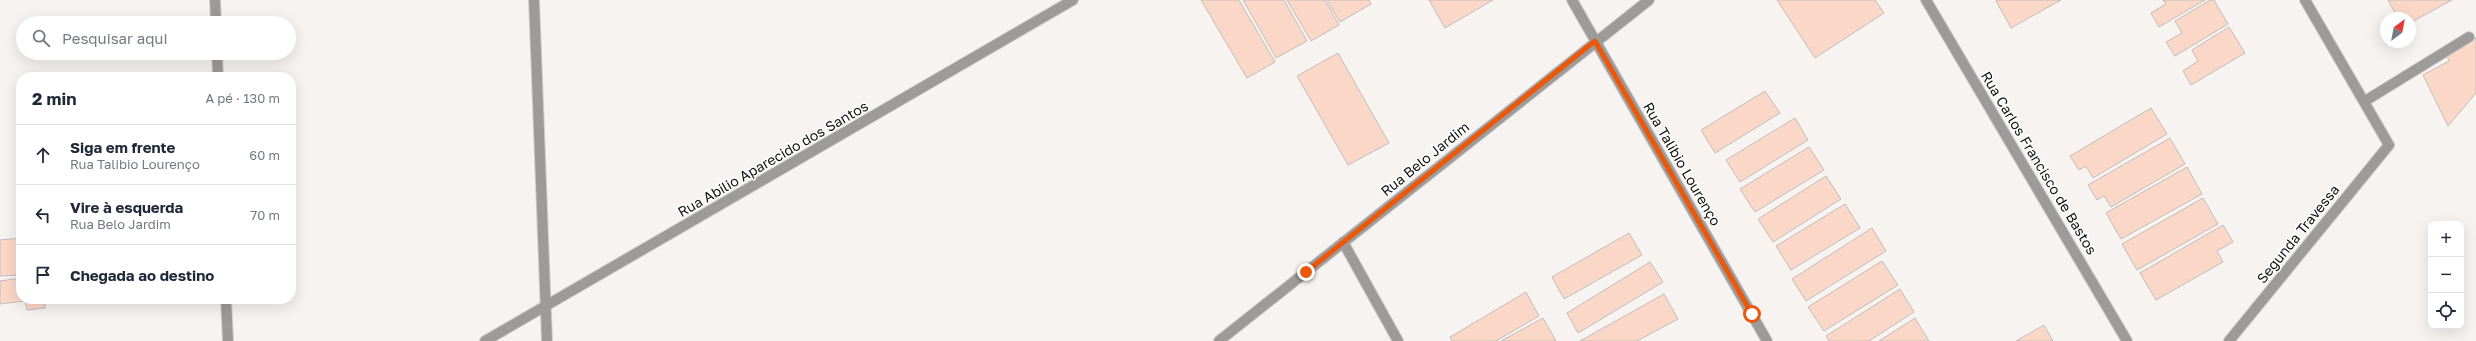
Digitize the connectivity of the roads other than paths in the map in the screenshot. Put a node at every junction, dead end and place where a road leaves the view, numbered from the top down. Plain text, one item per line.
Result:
1 (215, 0) edge
2 (534, 0) edge
3 (1073, 0) edge
4 (1572, 0) edge
5 (1650, 0) edge
6 (1926, 0) edge
7 (2305, 0) edge
8 (216, 16) edge
9 (2469, 37) dead end
10 (1595, 41) junction
11 (217, 60) edge
12 (218, 72) edge
13 (2365, 101) junction
14 (1343, 242) junction
15 (226, 304) edge
16 (546, 307) junction
17 (228, 341) edge
18 (486, 341) edge
19 (547, 341) edge
20 (1219, 341) edge
21 (1398, 341) edge
22 (1767, 341) edge
23 (2127, 341) edge
24 (2229, 341) edge

1 - 8 street
2 - 16 street
3 - 16 street, Rua Abilio Aparecido dos Santos
4 - 10 street, Rua Talibio Lourenço
5 - 10 street, Rua Belo Jardim
6 - 23 street, Rua Carlos Francisco de Bastos
7 - 13 street
9 - 13 street
10 - 14 street, Rua Belo Jardim
10 - 22 street, Rua Talibio Lourenço
11 - 12 street
13 - 24 street, Segunda Travessa
14 - 20 street, Rua Belo Jardim
14 - 21 street
15 - 17 street
16 - 18 street, Rua Abilio Aparecido dos Santos
16 - 19 street

